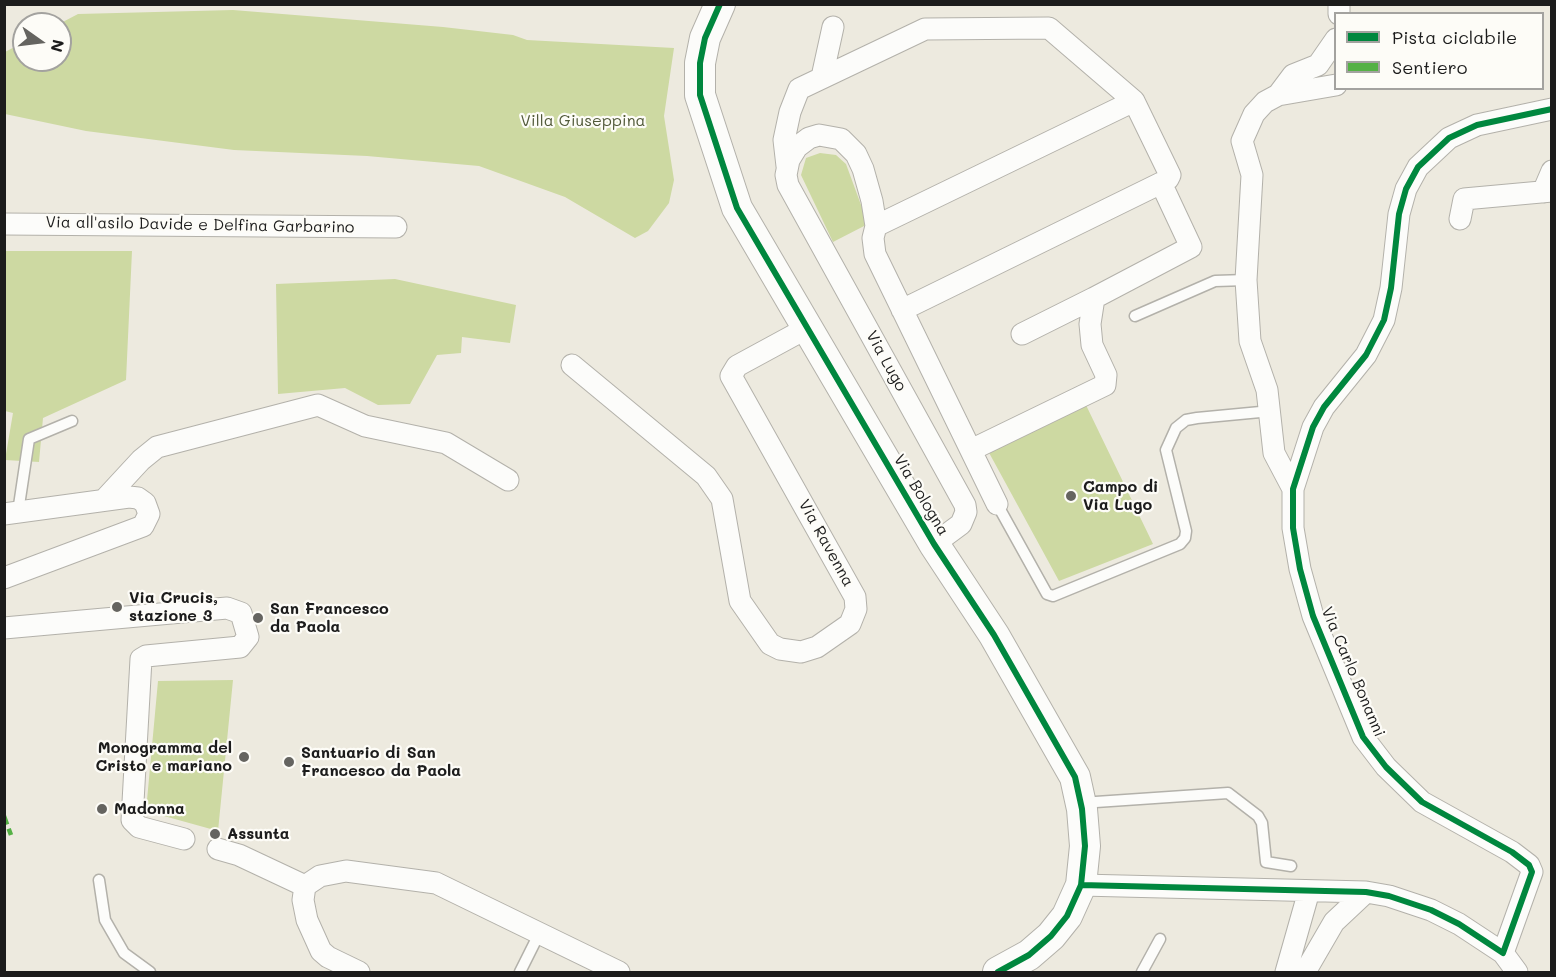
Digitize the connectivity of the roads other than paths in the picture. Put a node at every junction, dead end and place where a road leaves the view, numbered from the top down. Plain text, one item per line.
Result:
1 (720, 4) edge
2 (833, 27) dead end
3 (1334, 41) edge
4 (822, 77) junction
5 (1334, 85) edge
6 (1278, 95) junction
7 (1134, 101) junction
8 (1551, 109) edge
9 (787, 168) junction
10 (1551, 171) edge
11 (1161, 183) junction
12 (1547, 192) edge
13 (1460, 219) dead end
14 (4, 224) edge
15 (876, 226) junction
16 (396, 228) dead end
17 (1246, 280) junction
18 (1094, 298) junction
19 (902, 310) junction
20 (1135, 316) dead end
21 (807, 328) junction
22 (1022, 334) dead end
23 (572, 365) dead end
24 (1271, 411) junction
25 (72, 421) dead end
26 (971, 450) junction
27 (508, 480) dead end
28 (1293, 489) junction
29 (104, 500) junction
30 (997, 504) joint
31 (11, 513) edge
32 (934, 544) junction
33 (4, 578) edge
34 (4, 628) edge
35 (1081, 803) junction
36 (184, 839) dead end
37 (218, 849) dead end
38 (1291, 866) dead end
39 (99, 880) dead end
40 (1081, 885) junction
41 (305, 886) junction
42 (1309, 891) junction
43 (1366, 892) junction
44 (539, 934) junction
45 (1160, 939) dead end
46 (1503, 953) junction
47 (150, 972) edge
48 (359, 972) edge
49 (520, 972) edge
50 (619, 972) edge
51 (998, 972) edge
52 (1142, 972) edge
53 (1286, 972) edge
54 (1305, 972) edge
55 (1517, 972) edge

1 - 21 street, Via Bologna
2 - 4 street
3 - 6 street, Via Carlo Bonanni
4 - 7 street, Via Lugo
4 - 9 street, Via Lugo
5 - 6 street, Via Carlo Bonanni
6 - 17 street, Via Carlo Bonanni
7 - 11 street, Via Lugo
7 - 15 street
8 - 28 street, Via Carlo Bonanni
9 - 15 street
9 - 32 street, Via Lugo
10 - 12 street
11 - 18 street, Via Lugo
11 - 19 street
12 - 13 street
14 - 16 street, Via all'asilo Davide e Delfina Garbarino
15 - 19 street
17 - 20 lane
17 - 24 street, Via Carlo Bonanni
18 - 22 street, Via Lugo
18 - 26 street
19 - 26 street
21 - 23 street, Via Ravenna
21 - 32 street, Via Bologna
24 - 28 street, Via Carlo Bonanni
24 - 30 lane
25 - 31 lane
26 - 30 street
27 - 29 street
28 - 46 street, Via Carlo Bonanni
29 - 31 street
29 - 33 street
32 - 35 street, Via Bologna
34 - 36 street
35 - 38 lane
35 - 40 street, Via Bologna
37 - 41 street
39 - 47 lane
40 - 42 street
40 - 51 street, Via Bologna
41 - 44 street
41 - 48 street
42 - 43 street
42 - 53 street
43 - 46 street
43 - 54 street
44 - 49 lane
44 - 50 street
45 - 52 lane
46 - 55 street

